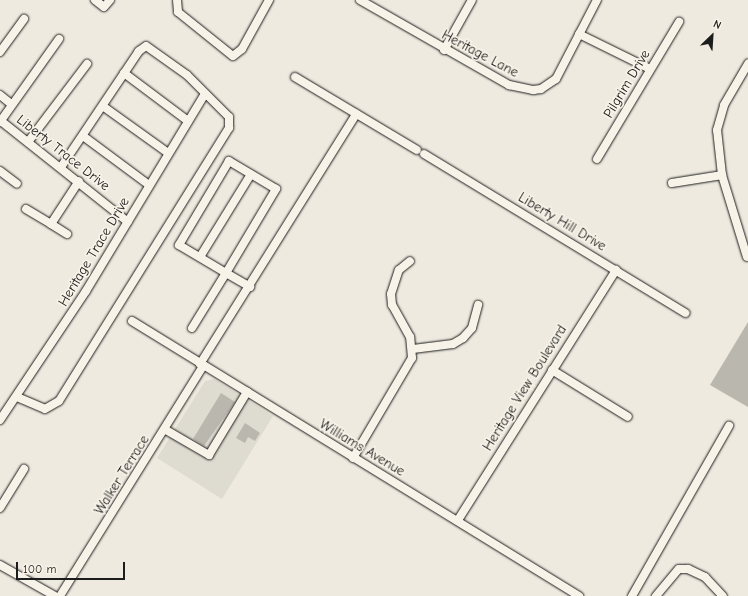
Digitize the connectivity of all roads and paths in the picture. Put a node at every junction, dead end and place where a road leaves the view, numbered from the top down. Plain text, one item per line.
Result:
1 (95, 0) edge
2 (110, 0) edge
3 (177, 0) edge
4 (269, 0) edge
5 (360, 0) edge
6 (472, 0) edge
7 (597, 0) edge
8 (372, 3) edge
9 (24, 19) dead end
10 (679, 22) dead end
11 (579, 34) junction
12 (59, 40) dead end
13 (444, 50) junction
14 (0, 52) edge
15 (87, 64) dead end
16 (748, 64) edge
17 (650, 70) junction
18 (124, 74) junction
19 (295, 77) dead end
20 (205, 94) junction
21 (0, 95) edge
22 (10, 104) junction
23 (104, 106) junction
24 (356, 114) junction
25 (0, 121) edge
26 (188, 121) junction
27 (83, 136) junction
28 (28, 142) junction
29 (168, 153) junction
30 (597, 159) dead end
31 (61, 167) junction
32 (0, 171) edge
33 (251, 174) junction
34 (722, 174) junction
35 (79, 181) junction
36 (672, 182) dead end
37 (17, 184) dead end
38 (149, 185) junction
39 (26, 209) dead end
40 (128, 222) junction
41 (51, 224) junction
42 (67, 234) dead end
43 (747, 257) dead end
44 (200, 258) junction
45 (410, 261) dead end
46 (616, 270) junction
47 (226, 273) junction
48 (250, 287) junction
49 (478, 305) dead end
50 (686, 313) dead end
51 (132, 321) dead end
52 (192, 328) dead end
53 (413, 349) junction
54 (202, 365) junction
55 (552, 370) junction
56 (247, 392) junction
57 (17, 397) junction
58 (628, 417) dead end
59 (0, 420) edge
60 (729, 426) dead end
61 (166, 430) junction
62 (353, 458) junction
63 (24, 469) dead end
64 (0, 508) edge
65 (458, 520) junction
66 (0, 565) edge
67 (55, 596) edge
68 (60, 596) edge
69 (579, 596) edge
70 (632, 596) edge
71 (656, 596) edge
72 (723, 596) edge

1 - 2 street
3 - 4 street
5 - 8 street, Heritage Lane
6 - 13 street
7 - 11 street, Heritage Lane
8 - 13 street, Heritage Lane
9 - 14 street
10 - 17 street, Pilgrim Drive
11 - 13 street, Heritage Lane
11 - 17 street
12 - 22 street
15 - 28 street
16 - 34 street
17 - 30 street, Pilgrim Drive
18 - 20 street
18 - 23 street
18 - 26 street
19 - 24 street, Liberty Hill Drive
20 - 26 street, Heritage Trace Drive
20 - 57 street
21 - 22 street, Liberty Trace Drive
22 - 25 street
23 - 27 street
23 - 29 street
24 - 46 street, Liberty Hill Drive
24 - 48 street, Walker Terrace
25 - 28 street, Liberty Trace Drive
26 - 29 street, Heritage Trace Drive
27 - 31 street
27 - 38 street
28 - 31 street, Liberty Trace Drive
29 - 38 street, Heritage Trace Drive
31 - 35 street, Liberty Trace Drive
32 - 37 street
33 - 44 street
33 - 44 street
33 - 47 street
34 - 36 street
34 - 43 street
35 - 40 street, Liberty Trace Drive
35 - 41 street
38 - 40 street, Heritage Trace Drive
39 - 41 street
40 - 57 street, Heritage Trace Drive
41 - 42 street
44 - 47 street
45 - 53 street
46 - 50 street, Liberty Hill Drive
46 - 55 street, Heritage View Boulevard
47 - 48 street
47 - 52 street
48 - 54 street, Walker Terrace
49 - 53 street
51 - 54 street, Williams Avenue
53 - 62 street
54 - 56 street, Williams Avenue
54 - 61 street, Walker Terrace
55 - 58 street
55 - 65 street, Heritage View Boulevard
56 - 61 street
56 - 62 street, Williams Avenue
57 - 59 street, Heritage Trace Drive
60 - 70 street
61 - 68 street, Walker Terrace
62 - 65 street, Williams Avenue
63 - 64 street
65 - 69 street, Williams Avenue
66 - 67 street
71 - 72 street

